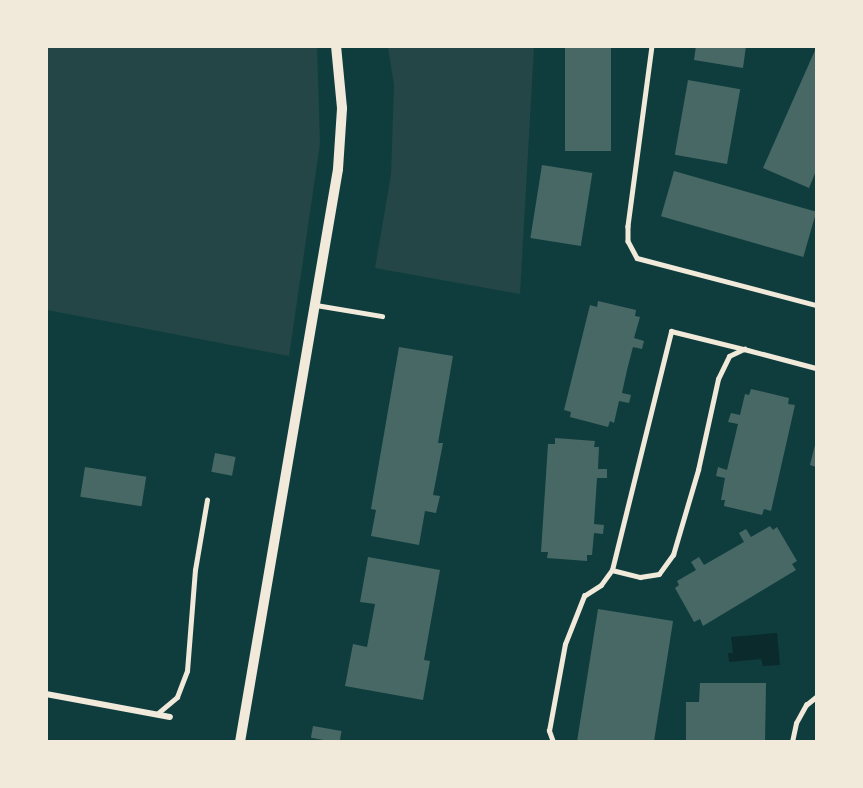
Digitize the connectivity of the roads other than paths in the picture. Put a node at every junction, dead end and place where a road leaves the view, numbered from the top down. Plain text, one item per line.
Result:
1 (336, 46) edge
2 (652, 46) edge
3 (314, 304) junction
4 (816, 305) edge
5 (382, 316) dead end
6 (744, 349) junction
7 (816, 368) edge
8 (207, 500) dead end
9 (612, 570) junction
10 (46, 693) edge
11 (816, 697) edge
12 (157, 714) junction
13 (170, 717) dead end
14 (240, 741) edge
15 (553, 741) edge
16 (792, 741) edge

1 - 3 street
2 - 4 lane
3 - 5 lane
3 - 14 street
6 - 7 lane
6 - 9 lane
6 - 9 lane
8 - 12 lane
9 - 15 lane
10 - 12 street
11 - 16 lane
12 - 13 street

